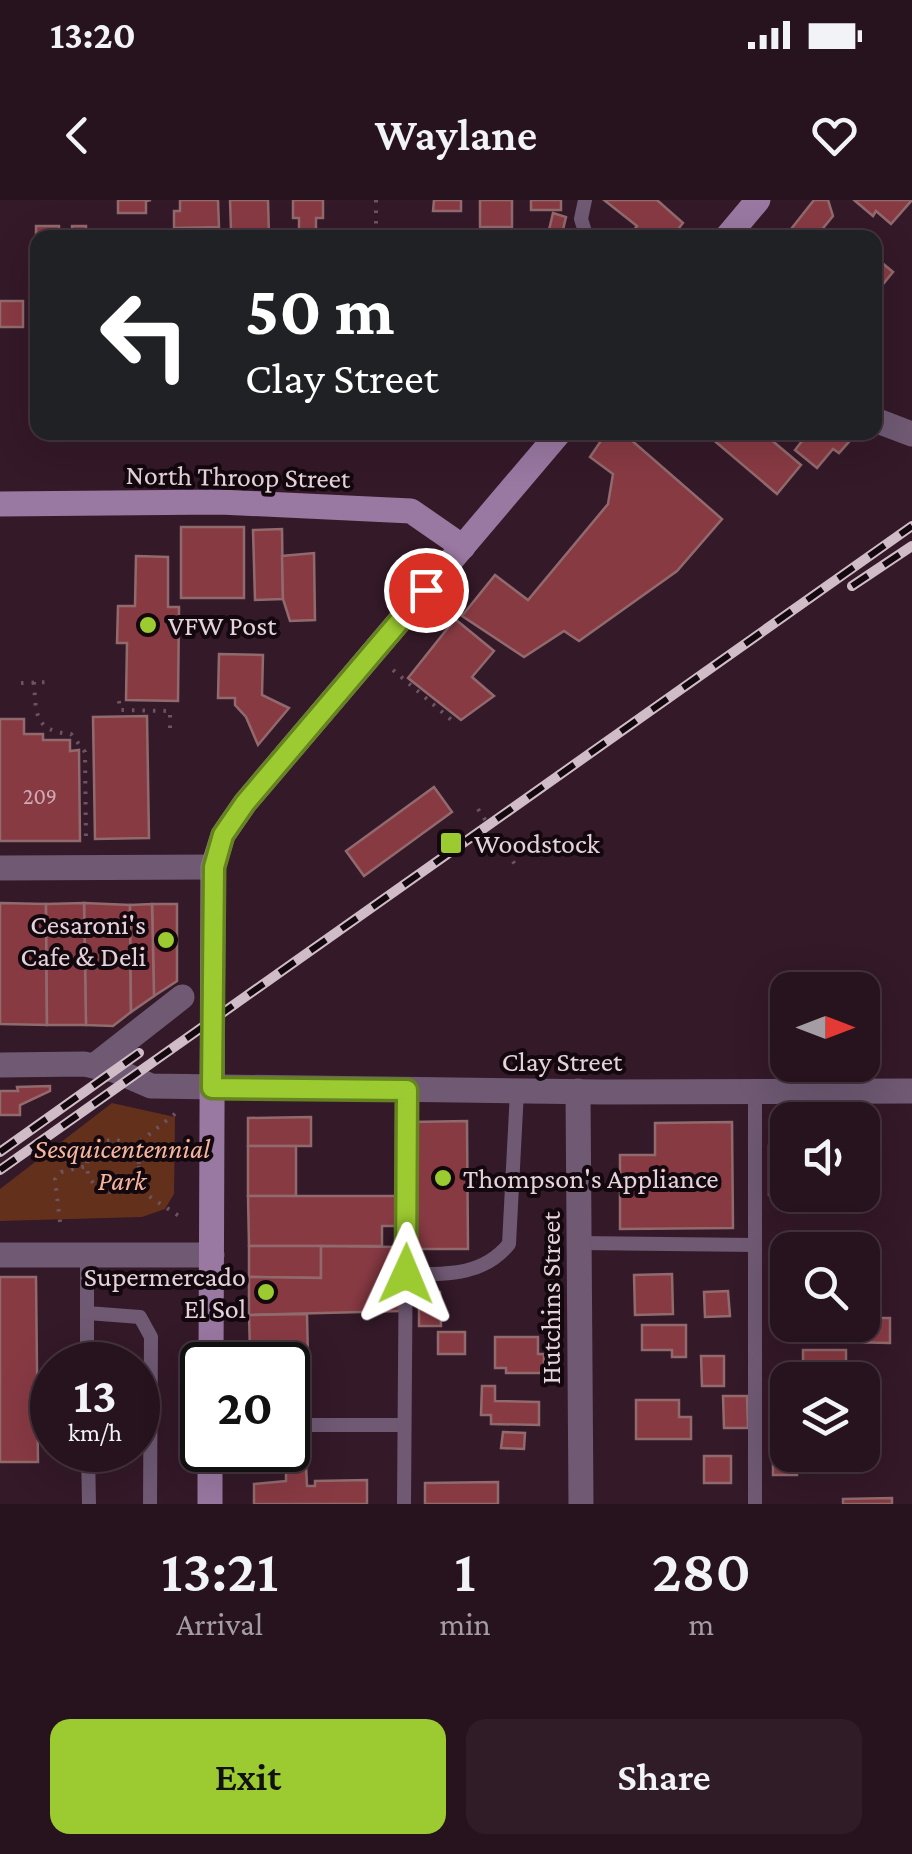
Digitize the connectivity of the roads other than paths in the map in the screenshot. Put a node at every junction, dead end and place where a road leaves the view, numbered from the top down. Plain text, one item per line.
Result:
1 (585, 200) edge
2 (758, 200) edge
3 (583, 230) edge
4 (733, 230) edge
5 (882, 423) edge
6 (912, 434) edge
7 (553, 440) edge
8 (0, 504) edge
9 (463, 546) junction
10 (214, 867) junction
11 (0, 868) edge
12 (182, 997) dead end
13 (0, 1065) edge
14 (94, 1066) junction
15 (212, 1088) junction
16 (407, 1090) junction
17 (517, 1091) junction
18 (578, 1091) junction
19 (755, 1091) junction
20 (912, 1091) edge
21 (579, 1243) junction
22 (755, 1245) junction
23 (0, 1254) edge
24 (86, 1254) junction
25 (212, 1255) junction
26 (406, 1274) junction
27 (87, 1314) junction
28 (88, 1342) edge
29 (211, 1342) edge
30 (310, 1424) edge
31 (404, 1425) junction
32 (88, 1472) edge
33 (210, 1472) edge
34 (89, 1504) edge
35 (150, 1504) edge
36 (210, 1504) edge
37 (404, 1504) edge
38 (582, 1504) edge
39 (756, 1504) edge

1 - 3 lane
2 - 4 main road
5 - 6 street
7 - 9 main road
8 - 9 main road, North Throop Street
9 - 10 main road
10 - 11 street
10 - 15 main road
12 - 14 street
13 - 14 street, Clay Street
14 - 15 street, Clay Street
15 - 16 street, Clay Street
15 - 25 main road
16 - 17 street, Clay Street
16 - 26 lane
17 - 18 street, Clay Street
17 - 26 lane
18 - 19 street, Clay Street
18 - 21 street, Hutchins Street
19 - 20 street, Clay Street
19 - 22 lane
21 - 22 lane
21 - 38 street, Hutchins Street
22 - 39 lane
23 - 24 street
24 - 25 street
24 - 27 lane
25 - 29 main road
26 - 31 lane
27 - 28 lane
27 - 35 lane
30 - 31 lane
31 - 37 lane
32 - 34 lane
33 - 36 main road

